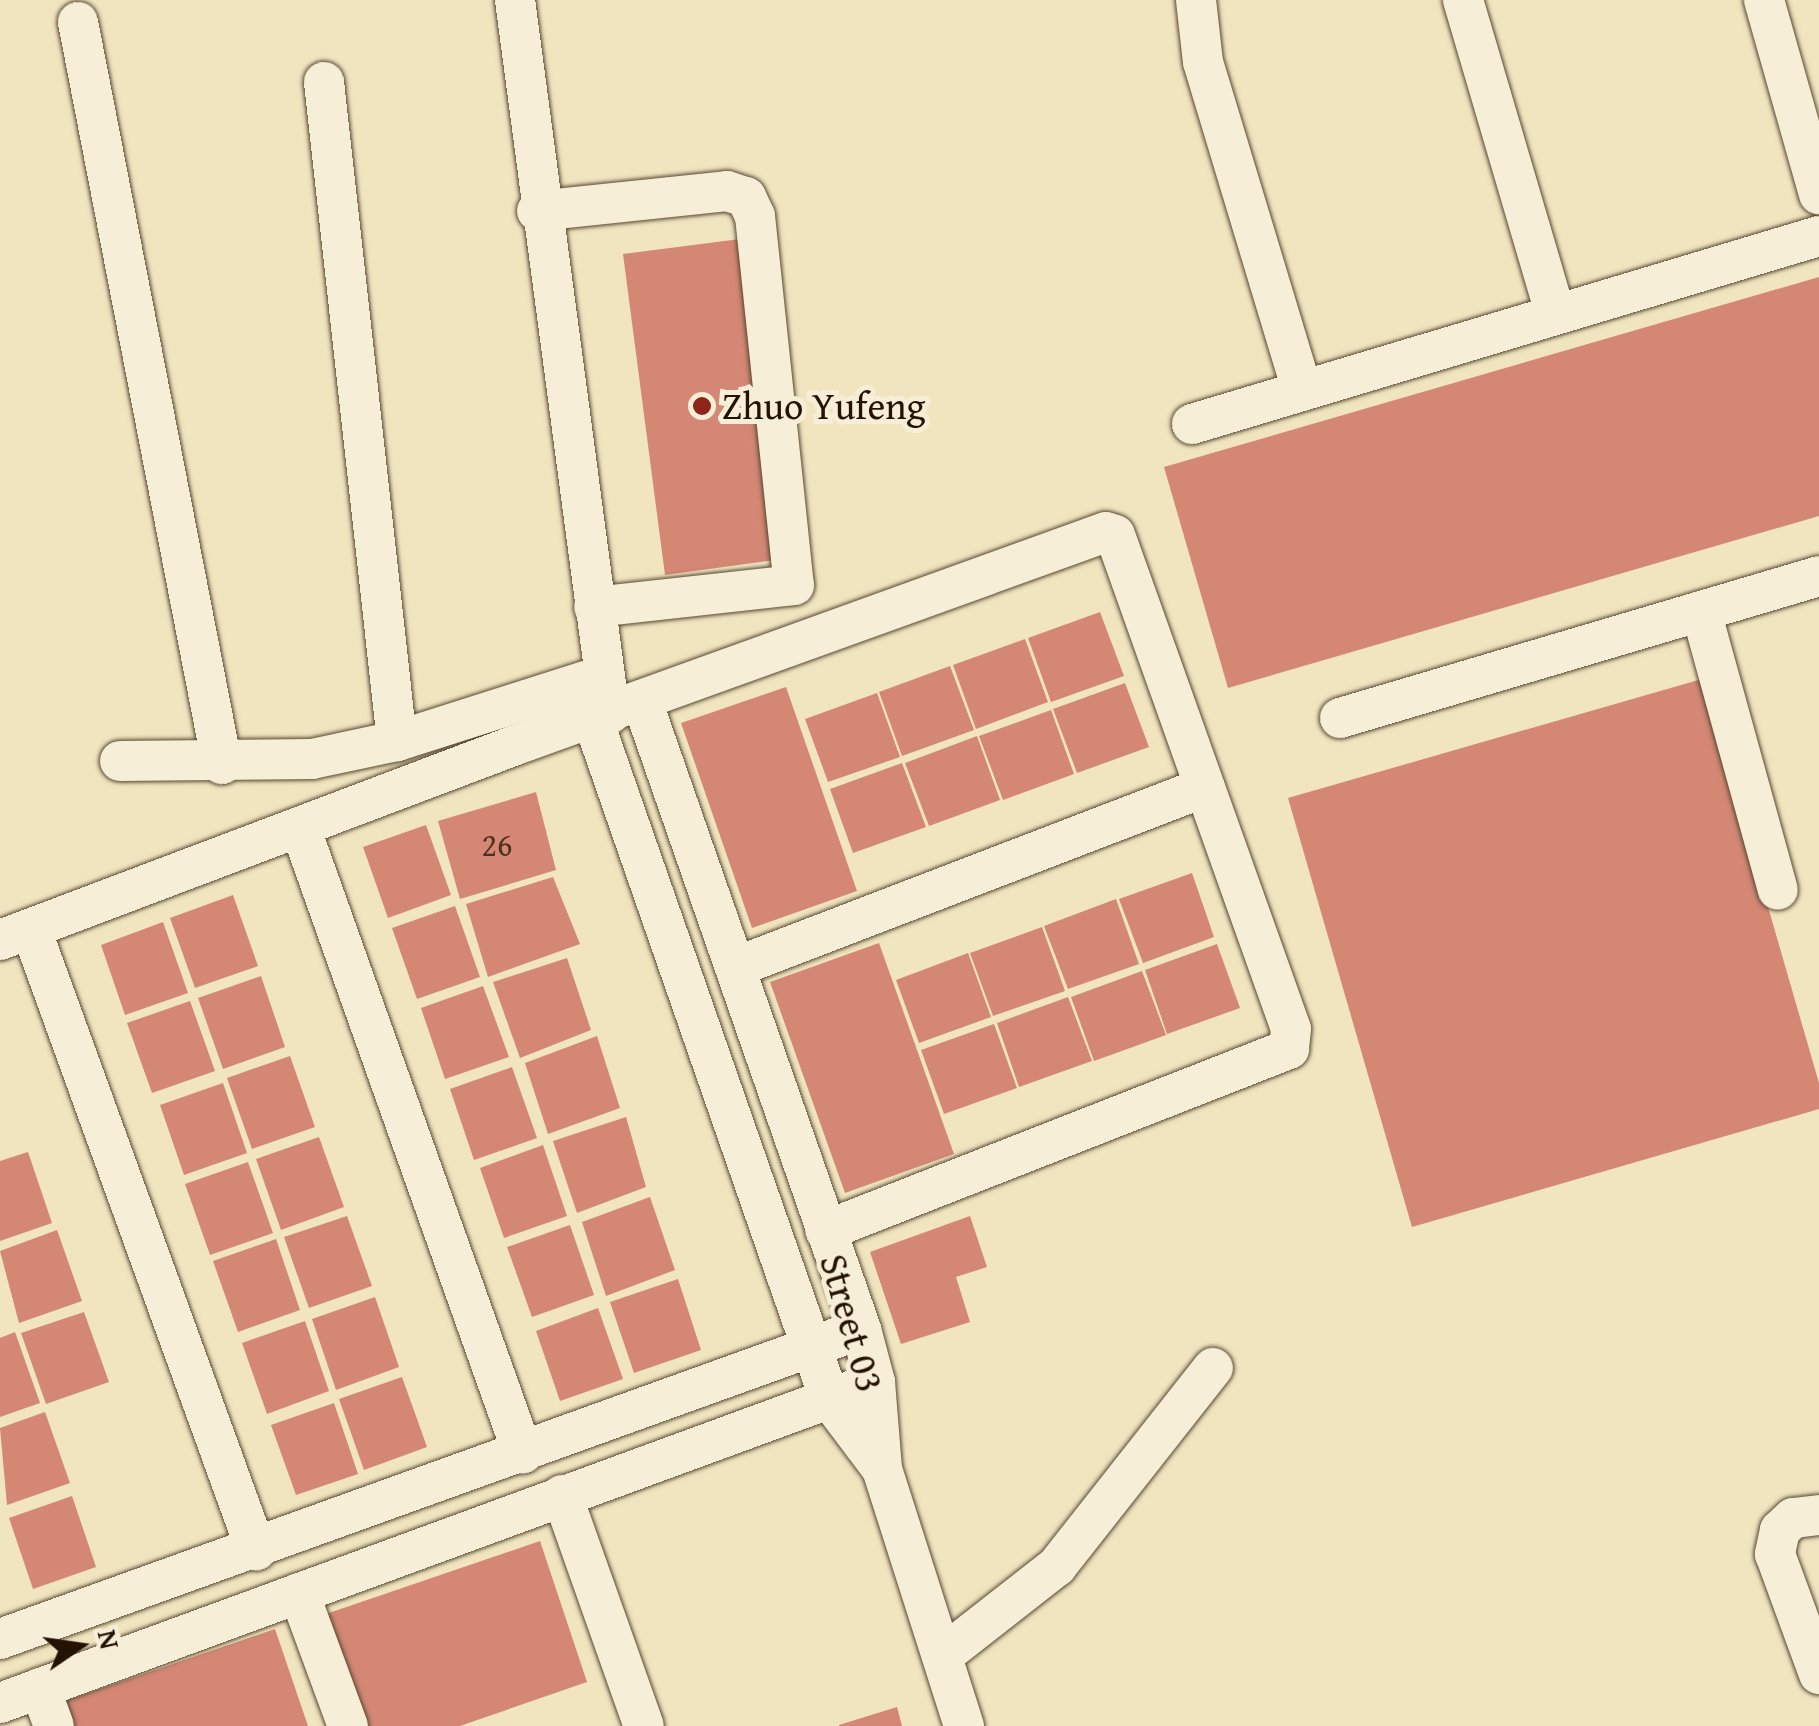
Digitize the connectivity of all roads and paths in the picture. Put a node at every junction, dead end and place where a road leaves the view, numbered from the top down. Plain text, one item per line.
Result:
1 (515, 0) edge
2 (1463, 0) edge
3 (1764, 0) edge
4 (1204, 2) edge
5 (78, 22) dead end
6 (324, 82) dead end
7 (1819, 194) edge
8 (538, 211) junction
9 (1819, 236) edge
10 (1554, 310) junction
11 (1302, 390) junction
12 (1192, 424) dead end
13 (1819, 576) edge
14 (594, 607) junction
15 (1701, 611) junction
16 (613, 702) junction
17 (1340, 718) dead end
18 (397, 741) junction
19 (120, 760) dead end
20 (222, 764) junction
21 (1205, 787) junction
22 (300, 827) junction
23 (1778, 890) dead end
24 (16, 934) edge
25 (736, 967) junction
26 (825, 1230) junction
27 (860, 1329) junction
28 (812, 1346) junction
29 (1213, 1368) dead end
30 (875, 1382) junction
31 (830, 1400) junction
32 (523, 1454) junction
33 (882, 1469) junction
34 (562, 1495) junction
35 (1819, 1514) edge
36 (256, 1550) junction
37 (299, 1593) junction
38 (0, 1640) edge
39 (942, 1656) junction
40 (1819, 1674) edge
41 (40, 1688) junction
42 (0, 1703) edge
43 (54, 1726) edge
44 (348, 1726) edge
45 (644, 1726) edge
46 (964, 1726) edge

1 - 8 street
2 - 10 street
3 - 7 street
4 - 11 street
5 - 20 street
6 - 18 street
8 - 14 street
8 - 14 street
9 - 10 street
10 - 11 street
11 - 12 street
13 - 15 street
14 - 16 street
15 - 17 street
15 - 23 street
16 - 18 street
16 - 21 street
16 - 22 street
16 - 25 street, Street 03
16 - 28 street, Street 03
18 - 20 street
19 - 20 street
21 - 25 street
21 - 26 street
22 - 24 street
22 - 32 street
24 - 36 street
25 - 26 street, Street 03
26 - 27 street, Street 03
27 - 28 street
27 - 30 street, Street 03
28 - 31 street, Street 03
28 - 32 street
29 - 39 street
30 - 31 street
30 - 33 street, Street 03
31 - 33 street, Street 03
31 - 34 street
32 - 36 street
33 - 39 street
34 - 37 street
34 - 45 street
35 - 40 street
36 - 38 street
37 - 41 street
37 - 44 street
39 - 46 street
41 - 42 street
41 - 43 street

